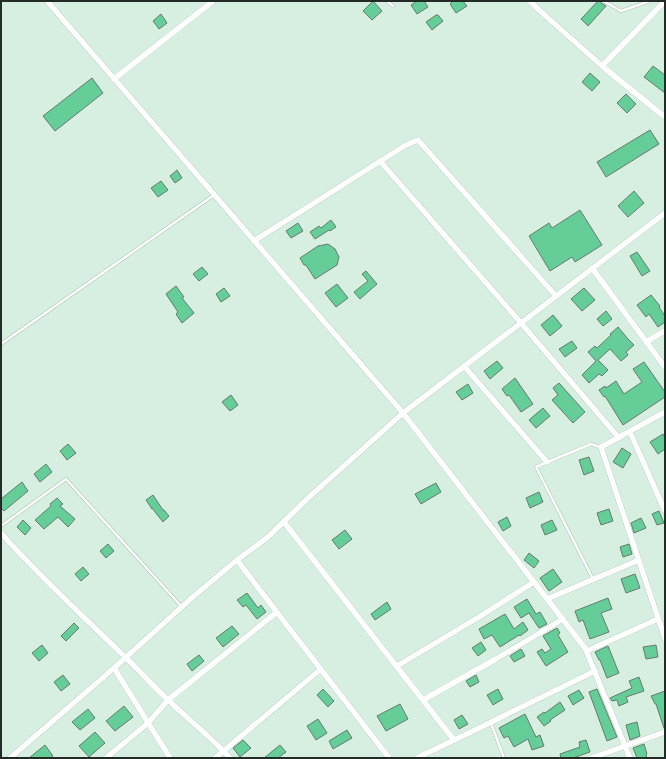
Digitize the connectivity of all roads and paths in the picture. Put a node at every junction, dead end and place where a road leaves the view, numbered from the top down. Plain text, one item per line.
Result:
1 (47, 1) edge
2 (214, 1) edge
3 (388, 1) edge
4 (530, 1) edge
5 (603, 1) edge
6 (650, 1) edge
7 (665, 1) edge
8 (393, 6) dead end
9 (602, 66) junction
10 (114, 79) junction
11 (665, 117) edge
12 (380, 161) junction
13 (214, 195) junction
14 (665, 213) edge
15 (254, 241) junction
16 (592, 268) junction
17 (556, 296) junction
18 (522, 322) junction
19 (665, 331) edge
20 (646, 342) junction
21 (1, 344) edge
22 (464, 366) junction
23 (665, 367) edge
24 (665, 412) edge
25 (403, 414) junction
26 (630, 432) junction
27 (619, 438) junction
28 (601, 447) junction
29 (547, 462) junction
30 (665, 511) edge
31 (284, 522) junction
32 (1, 526) edge
33 (1, 533) edge
34 (236, 560) junction
35 (638, 560) junction
36 (593, 579) junction
37 (534, 582) junction
38 (547, 599) junction
39 (182, 607) junction
40 (277, 612) junction
41 (563, 619) junction
42 (658, 619) junction
43 (665, 639) edge
44 (587, 651) junction
45 (125, 657) junction
46 (397, 666) junction
47 (114, 668) junction
48 (321, 669) junction
49 (595, 671) junction
50 (168, 700) junction
51 (423, 700) junction
52 (148, 723) junction
53 (490, 723) junction
54 (665, 732) edge
55 (454, 740) junction
56 (625, 746) junction
57 (224, 751) junction
58 (426, 756) edge
59 (10, 758) edge
60 (106, 758) edge
61 (170, 758) edge
62 (215, 758) edge
63 (230, 758) edge
64 (389, 758) edge
65 (418, 758) edge
66 (504, 758) edge
67 (591, 758) edge
68 (630, 758) edge

1 - 10 street
2 - 10 street
3 - 8 lane
4 - 9 street
5 - 6 lane
7 - 9 street
9 - 11 street
10 - 13 street
12 - 15 street
12 - 17 street
12 - 18 street
13 - 15 street
13 - 21 lane
14 - 16 street
15 - 25 street
16 - 17 street
16 - 20 street
17 - 18 street
18 - 22 street
18 - 27 street
19 - 20 street
20 - 23 street
22 - 25 street
22 - 29 street
24 - 26 street
25 - 31 street
25 - 37 street
26 - 27 street
26 - 30 street
27 - 28 street
28 - 29 lane
28 - 35 street
29 - 36 lane
31 - 34 street
31 - 46 street
32 - 39 lane
33 - 45 street
34 - 39 street
34 - 40 street
35 - 36 street
35 - 42 street
36 - 38 street
37 - 38 street
37 - 46 street
38 - 41 street
39 - 45 street
40 - 48 street
40 - 50 street
41 - 44 street
41 - 51 street
42 - 43 street
42 - 44 street
44 - 49 street
45 - 47 street
45 - 50 street
46 - 51 street
47 - 52 street
47 - 59 street
48 - 57 street
48 - 64 street
49 - 53 street
49 - 56 street
50 - 52 street
50 - 57 street
51 - 55 street
52 - 60 street
52 - 61 street
53 - 55 street
53 - 66 lane
54 - 56 street
55 - 58 street
56 - 67 street
56 - 68 street
57 - 62 street
57 - 63 street
58 - 65 street

